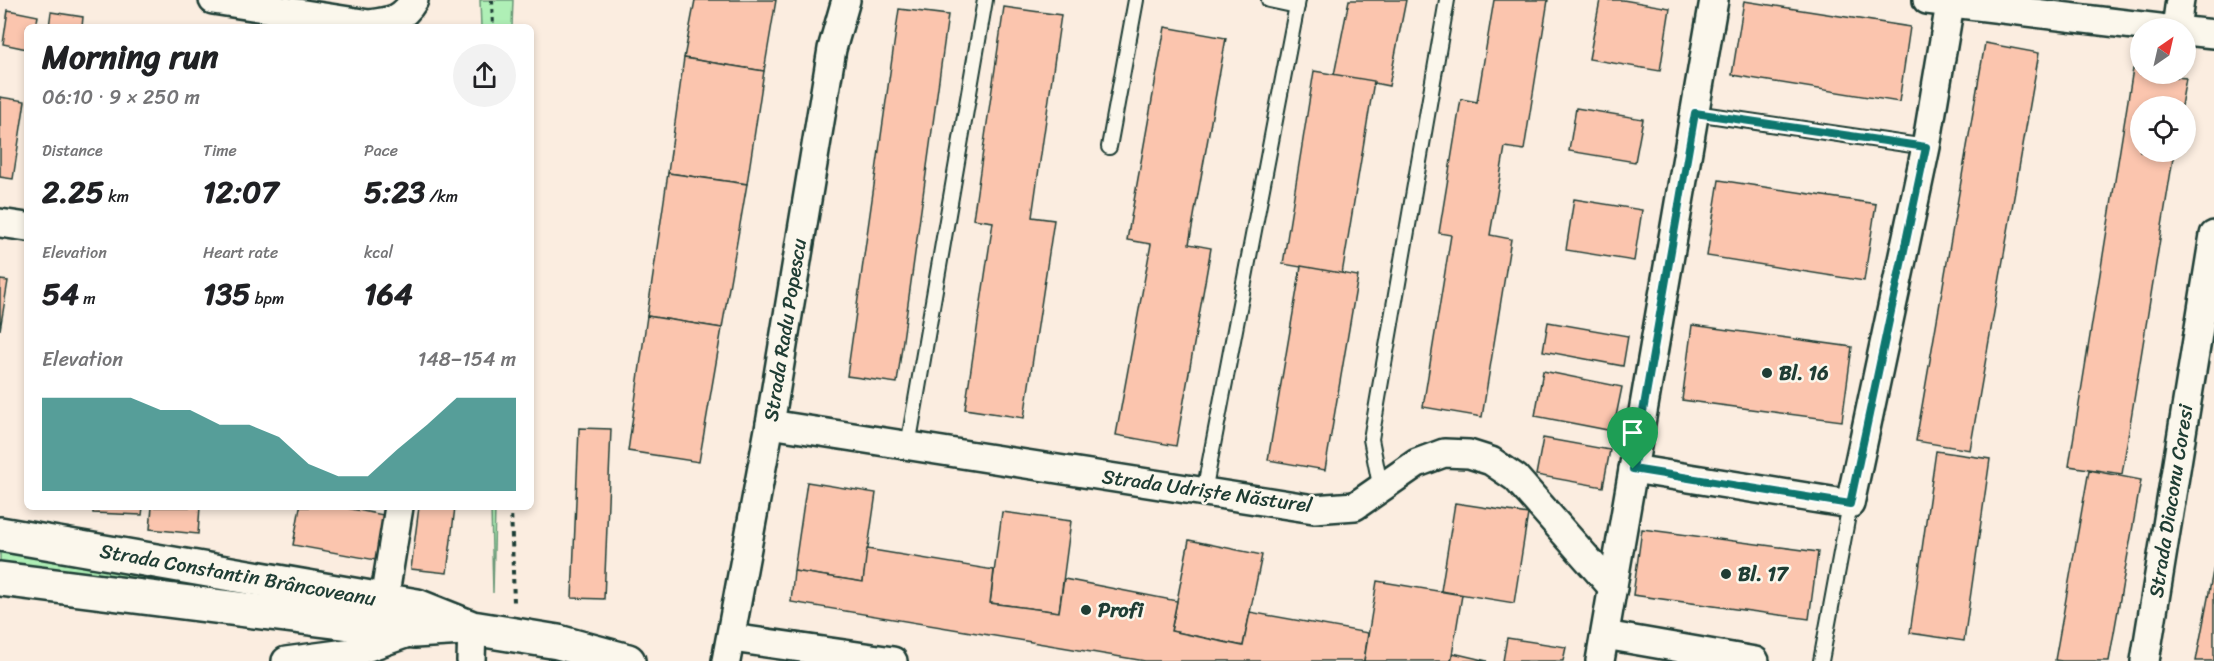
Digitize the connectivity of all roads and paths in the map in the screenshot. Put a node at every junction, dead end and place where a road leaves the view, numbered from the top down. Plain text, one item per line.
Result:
1 (213, 0) edge
2 (492, 0) edge
3 (846, 0) edge
4 (984, 0) edge
5 (1136, 0) edge
6 (1269, 0) edge
7 (1447, 0) edge
8 (1714, 0) edge
9 (2180, 0) edge
10 (1939, 2) edge
11 (1298, 3) edge
12 (410, 7) edge
13 (2177, 18) edge
14 (493, 24) edge
15 (2130, 25) edge
16 (2196, 32) edge
17 (2214, 34) edge
18 (1695, 113) junction
19 (1110, 147) dead end
20 (1926, 147) junction
21 (0, 223) edge
22 (24, 227) edge
23 (2214, 235) edge
24 (770, 424) junction
25 (908, 446) junction
26 (1633, 469) junction
27 (1381, 490) junction
28 (1204, 492) junction
29 (1850, 504) junction
30 (399, 510) edge
31 (511, 510) edge
32 (0, 534) edge
33 (0, 579) edge
34 (1613, 588) junction
35 (384, 600) junction
36 (472, 628) junction
37 (414, 631) junction
38 (515, 635) junction
39 (1602, 648) edge
40 (729, 650) edge
41 (286, 661) edge
42 (471, 661) edge
43 (628, 661) edge
44 (893, 661) edge
45 (1755, 661) edge
46 (1821, 661) edge
47 (2145, 661) edge

1 - 12 street
2 - 14 path
3 - 24 street, Strada Radu Popescu
4 - 25 lane
5 - 19 lane
6 - 11 lane
7 - 27 lane
8 - 18 street
9 - 13 street
10 - 15 street
10 - 20 street
11 - 28 lane
16 - 17 street
18 - 20 lane
18 - 26 street
20 - 29 street
21 - 22 street
23 - 47 street, Strada Diaconu Coresi
24 - 25 street, Strada Udriște Năsturel
24 - 40 street, Strada Radu Popescu
25 - 28 street, Strada Udriște Năsturel
26 - 29 street
26 - 34 street
27 - 28 street, Strada Udriște Năsturel
27 - 34 street, Strada Udriște Năsturel
29 - 46 lane
30 - 35 street
31 - 38 path
32 - 35 main road, Strada Constantin Brâncoveanu
33 - 37 main road, Strada Constantin Brâncoveanu
34 - 39 street
35 - 36 main road, Strada Constantin Brâncoveanu
36 - 37 main road, Strada Constantin Brâncoveanu
36 - 38 main road, Strada Constantin Brâncoveanu
36 - 42 street
37 - 41 street
38 - 43 main road, Strada Constantin Brâncoveanu
39 - 45 street
40 - 44 street

